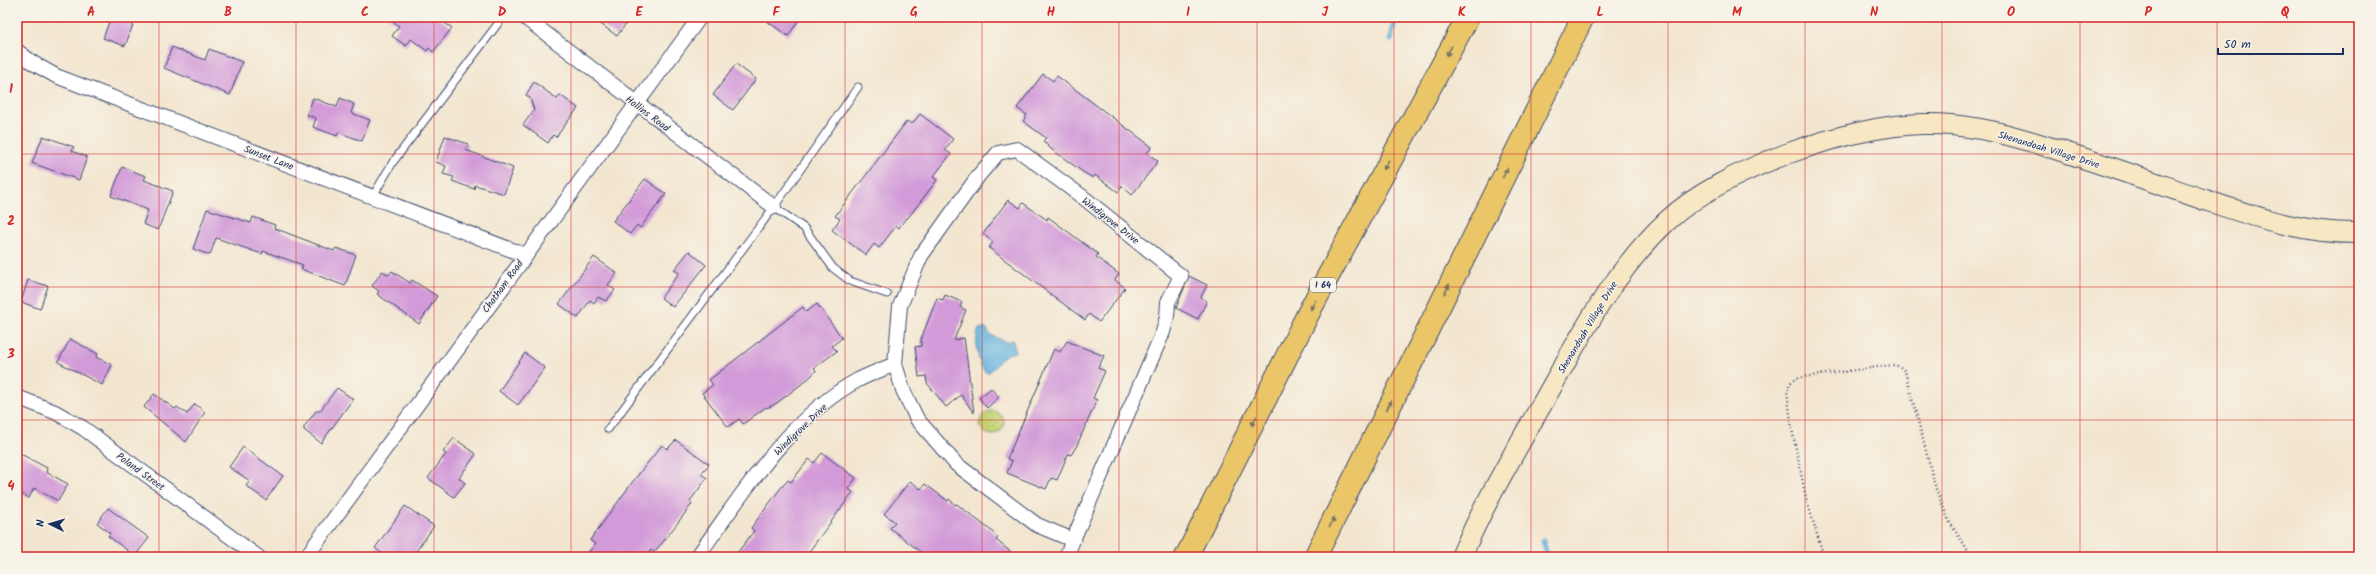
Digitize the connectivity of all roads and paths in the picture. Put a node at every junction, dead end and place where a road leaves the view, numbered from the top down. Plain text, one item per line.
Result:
1 (503, 17) edge
2 (524, 17) edge
3 (700, 17) edge
4 (1468, 17) edge
5 (1583, 17) edge
6 (17, 51) edge
7 (858, 87) dead end
8 (637, 104) junction
9 (373, 196) junction
10 (774, 207) junction
11 (2359, 233) edge
12 (525, 255) junction
13 (888, 294) dead end
14 (895, 364) junction
15 (17, 397) edge
16 (608, 429) dead end
17 (1073, 540) junction
18 (258, 557) edge
19 (306, 557) edge
20 (697, 557) edge
21 (1066, 557) edge
22 (1186, 557) edge
23 (1314, 557) edge
24 (1461, 557) edge
25 (1824, 557) edge
26 (1972, 557) edge

1 - 9 lane
2 - 8 street, Hollins Road
3 - 8 street, Chatham Road
4 -> 22 highway, I 64
23 -> 5 highway
6 - 9 street, Sunset Lane
7 - 10 lane
8 - 10 street, Hollins Road
8 - 12 street, Chatham Road
9 - 12 street, Sunset Lane
10 - 13 lane
10 - 16 lane
11 - 24 street, Shenandoah Village Drive
12 - 19 street, Chatham Road
14 - 17 street, Windigrove Drive
14 - 17 street, Windigrove Drive
14 - 20 street, Windigrove Drive
15 - 18 street, Poland Street
17 - 21 street, Windigrove Drive
25 - 26 path

